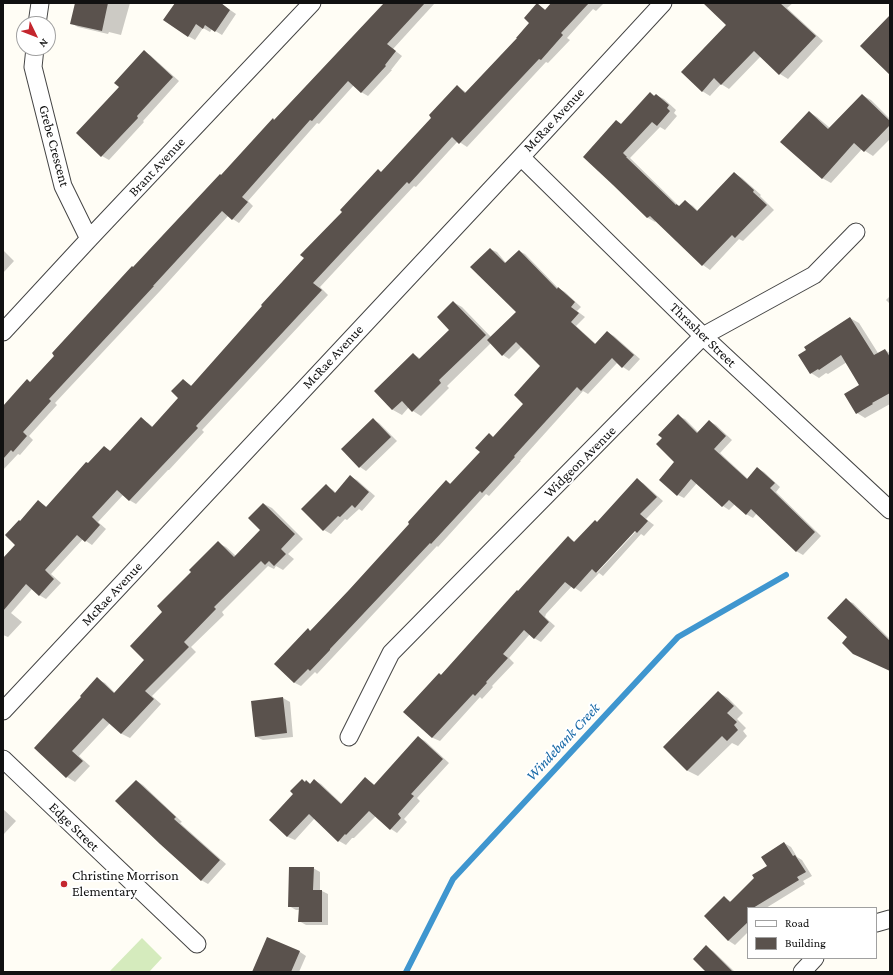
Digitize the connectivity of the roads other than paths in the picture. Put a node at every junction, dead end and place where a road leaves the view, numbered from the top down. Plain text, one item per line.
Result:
1 (40, 3) edge
2 (312, 3) edge
3 (663, 3) edge
4 (38, 16) edge
5 (34, 56) edge
6 (520, 157) junction
7 (856, 232) dead end
8 (89, 239) junction
9 (3, 332) edge
10 (703, 336) junction
11 (890, 510) edge
12 (3, 711) edge
13 (349, 736) dead end
14 (3, 759) edge
15 (890, 919) edge
16 (877, 923) edge
17 (197, 944) dead end
18 (814, 959) edge
19 (802, 972) edge

1 - 4 street
2 - 8 street, Brant Avenue
3 - 6 street, McRae Avenue
5 - 8 street, Grebe Crescent
6 - 10 street, Thrasher Street
6 - 12 street, McRae Avenue
7 - 10 street, Widgeon Avenue
8 - 9 street, Brant Avenue
10 - 11 street, Thrasher Street
10 - 13 street, Widgeon Avenue
14 - 17 street, Edge Street
15 - 16 street
18 - 19 street

